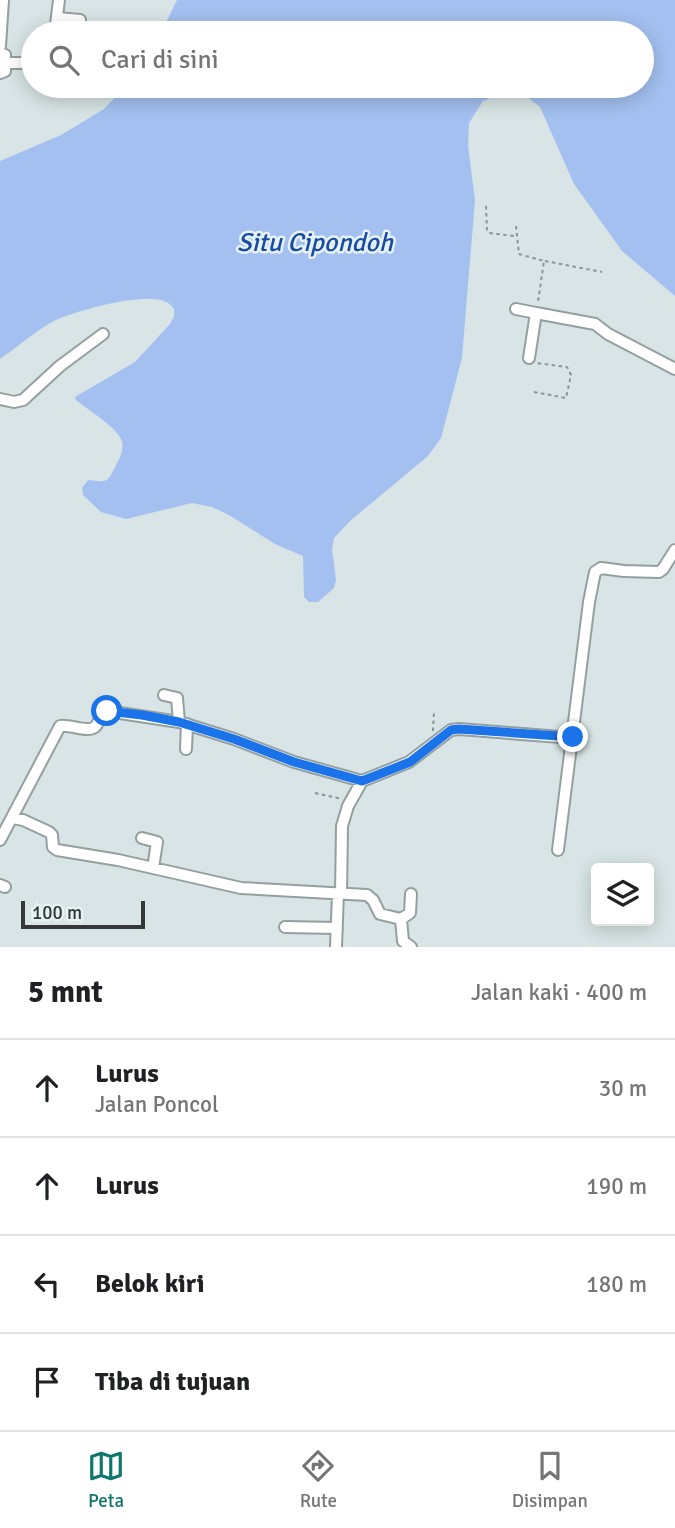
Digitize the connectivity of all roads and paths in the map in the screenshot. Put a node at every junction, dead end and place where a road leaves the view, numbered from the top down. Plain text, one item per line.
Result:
1 (59, 0) edge
2 (2, 6) edge
3 (58, 18) junction
4 (80, 20) dead end
5 (57, 21) edge
6 (2, 26) edge
7 (0, 46) edge
8 (2, 63) edge
9 (21, 63) edge
10 (486, 206) dead end
11 (516, 226) dead end
12 (515, 236) junction
13 (544, 261) junction
14 (602, 272) dead end
15 (516, 309) dead end
16 (536, 313) junction
17 (103, 334) dead end
18 (529, 358) joint
19 (675, 369) edge
20 (534, 393) dead end
21 (0, 400) edge
22 (675, 550) edge
23 (164, 695) dead end
24 (146, 703) dead end
25 (434, 711) dead end
26 (142, 715) junction
27 (183, 723) junction
28 (573, 737) junction
29 (431, 746) junction
30 (187, 749) dead end
31 (362, 781) junction
32 (315, 793) dead end
33 (350, 800) junction
34 (13, 818) junction
35 (142, 838) dead end
36 (0, 840) edge
37 (558, 850) dead end
38 (153, 868) junction
39 (339, 893) junction
40 (411, 894) dead end
41 (401, 919) junction
42 (285, 927) dead end
43 (337, 928) junction
44 (336, 947) edge
45 (411, 947) edge

1 - 3 street
2 - 6 street
3 - 4 street
3 - 5 street
6 - 7 street
8 - 9 street
10 - 12 path
11 - 12 path
12 - 13 path
13 - 14 path
13 - 16 path
15 - 16 street
16 - 18 street
16 - 19 street
17 - 21 street
18 - 20 path
22 - 28 street
23 - 27 street
24 - 26 street
25 - 29 path
26 - 27 street
26 - 34 street
27 - 30 street
27 - 31 street
28 - 29 street
28 - 37 street
29 - 31 street
31 - 33 street
32 - 33 path
33 - 39 street
34 - 36 street
34 - 38 street
35 - 38 street
38 - 39 street
39 - 41 street
39 - 43 street
40 - 41 street
41 - 45 street
42 - 43 street
43 - 44 street

